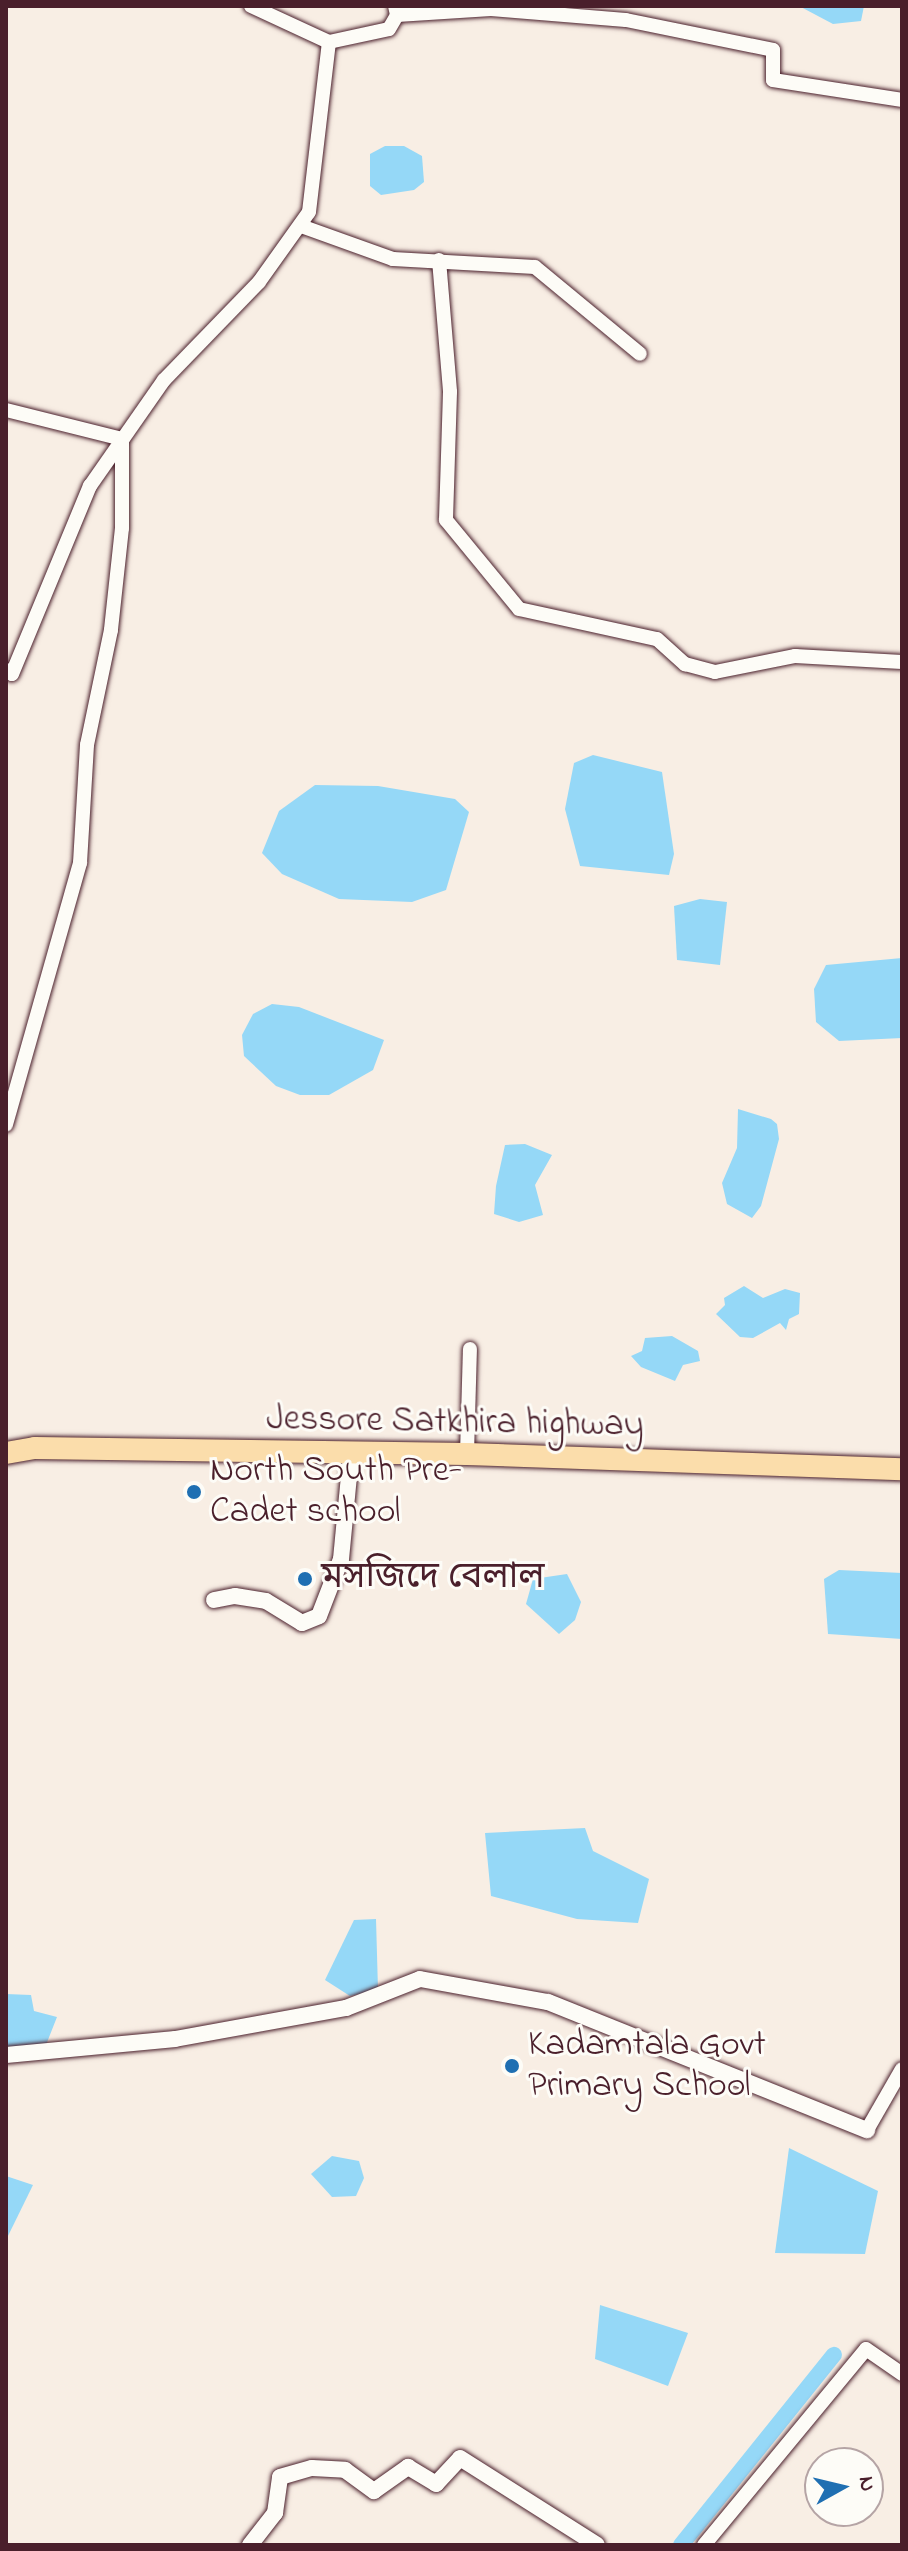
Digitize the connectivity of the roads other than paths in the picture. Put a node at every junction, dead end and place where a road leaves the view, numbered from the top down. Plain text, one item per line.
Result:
1 (251, 6) edge
2 (396, 11) edge
3 (329, 42) junction
4 (902, 100) edge
5 (301, 226) junction
6 (439, 260) junction
7 (640, 354) dead end
8 (6, 410) edge
9 (122, 439) junction
10 (902, 662) edge
11 (6, 670) edge
12 (6, 1125) edge
13 (470, 1349) dead end
14 (6, 1453) edge
15 (467, 1454) junction
16 (351, 1455) junction
17 (902, 1469) edge
18 (214, 1600) dead end
19 (6, 2055) edge
20 (902, 2069) edge
21 (867, 2130) joint
22 (902, 2374) edge
23 (250, 2545) edge
24 (597, 2545) edge
25 (704, 2545) edge

1 - 3 street
2 - 3 street
2 - 4 street
3 - 5 street
5 - 6 street
5 - 9 street
6 - 7 street
6 - 10 street
8 - 9 street
9 - 11 street
9 - 12 street
13 - 15 street
14 - 16 highway, Jessore Satkhira highway
15 - 16 highway, Jessore Satkhira highway
15 - 17 highway, Jessore Satkhira highway
16 - 18 street
19 - 21 street
20 - 21 street
22 - 25 street
23 - 24 street

